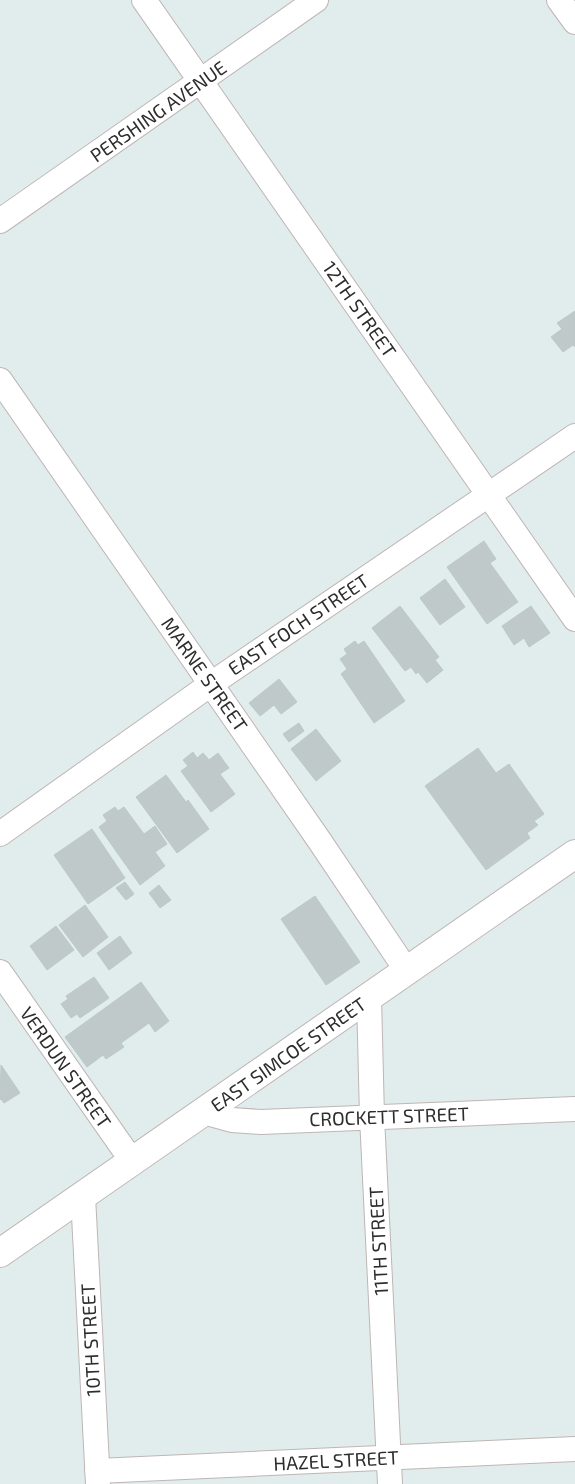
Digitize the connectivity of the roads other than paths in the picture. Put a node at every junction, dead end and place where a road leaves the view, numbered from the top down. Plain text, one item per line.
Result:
1 (144, 0) edge
2 (316, 0) edge
3 (560, 0) edge
4 (575, 22) edge
5 (201, 81) junction
6 (0, 221) edge
7 (0, 380) edge
8 (575, 436) edge
9 (489, 494) junction
10 (575, 619) edge
11 (211, 684) junction
12 (0, 834) edge
13 (575, 854) edge
14 (406, 971) junction
15 (0, 972) edge
16 (369, 998) junction
17 (575, 1109) edge
18 (203, 1112) junction
19 (372, 1116) junction
20 (132, 1161) junction
21 (83, 1196) junction
22 (0, 1253) edge
23 (575, 1450) edge
24 (389, 1458) junction
25 (97, 1478) edge
26 (390, 1484) edge

1 - 5 street, 12TH STREET
2 - 5 street, PERSHING AVENUE
3 - 4 street
5 - 6 street, PERSHING AVENUE
5 - 9 street, 12TH STREET
7 - 11 street, MARNE STREET
8 - 9 street, EAST FOCH STREET
9 - 10 street, 12TH STREET
9 - 11 street, EAST FOCH STREET
11 - 12 street, EAST FOCH STREET
11 - 14 street, MARNE STREET
13 - 14 street, EAST SIMCOE STREET
14 - 16 street, EAST SIMCOE STREET
15 - 20 street, VERDUN STREET
16 - 18 street, EAST SIMCOE STREET
16 - 19 street, 11TH STREET
17 - 19 street, CROCKETT STREET
18 - 19 street, CROCKETT STREET
18 - 20 street, EAST SIMCOE STREET
19 - 24 street, 11TH STREET
20 - 21 street, EAST SIMCOE STREET
21 - 22 street, EAST SIMCOE STREET
21 - 25 street, 10TH STREET
23 - 24 street, HAZEL STREET
24 - 25 street, HAZEL STREET
24 - 26 street, 11TH STREET

